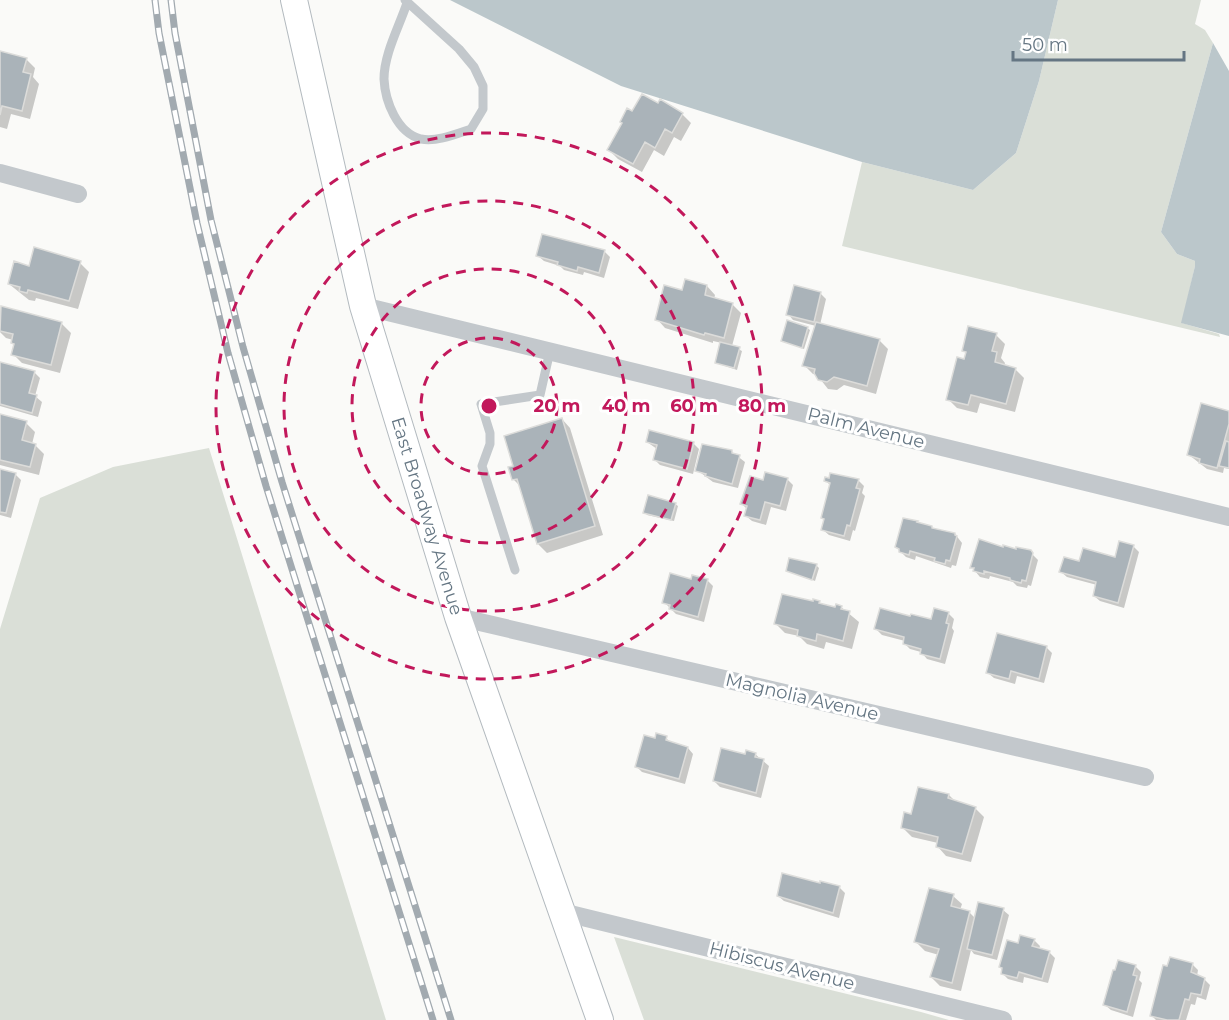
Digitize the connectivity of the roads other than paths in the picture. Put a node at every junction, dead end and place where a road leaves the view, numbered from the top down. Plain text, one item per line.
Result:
1 (294, 0) edge
2 (406, 2) edge
3 (0, 173) edge
4 (78, 194) dead end
5 (363, 306) junction
6 (550, 351) junction
7 (1229, 517) edge
8 (515, 570) dead end
9 (458, 617) junction
10 (1144, 777) dead end
11 (562, 912) junction
12 (600, 1020) edge
13 (1003, 1020) edge

1 - 5 main road, East Broadway Avenue
2 - 2 lane
3 - 4 street
5 - 6 street, Palm Avenue
5 - 9 main road, East Broadway Avenue
6 - 7 street, Palm Avenue
6 - 8 lane
9 - 10 street, Magnolia Avenue
9 - 11 main road, East Broadway Avenue
11 - 12 main road, East Broadway Avenue
11 - 13 street, Hibiscus Avenue

